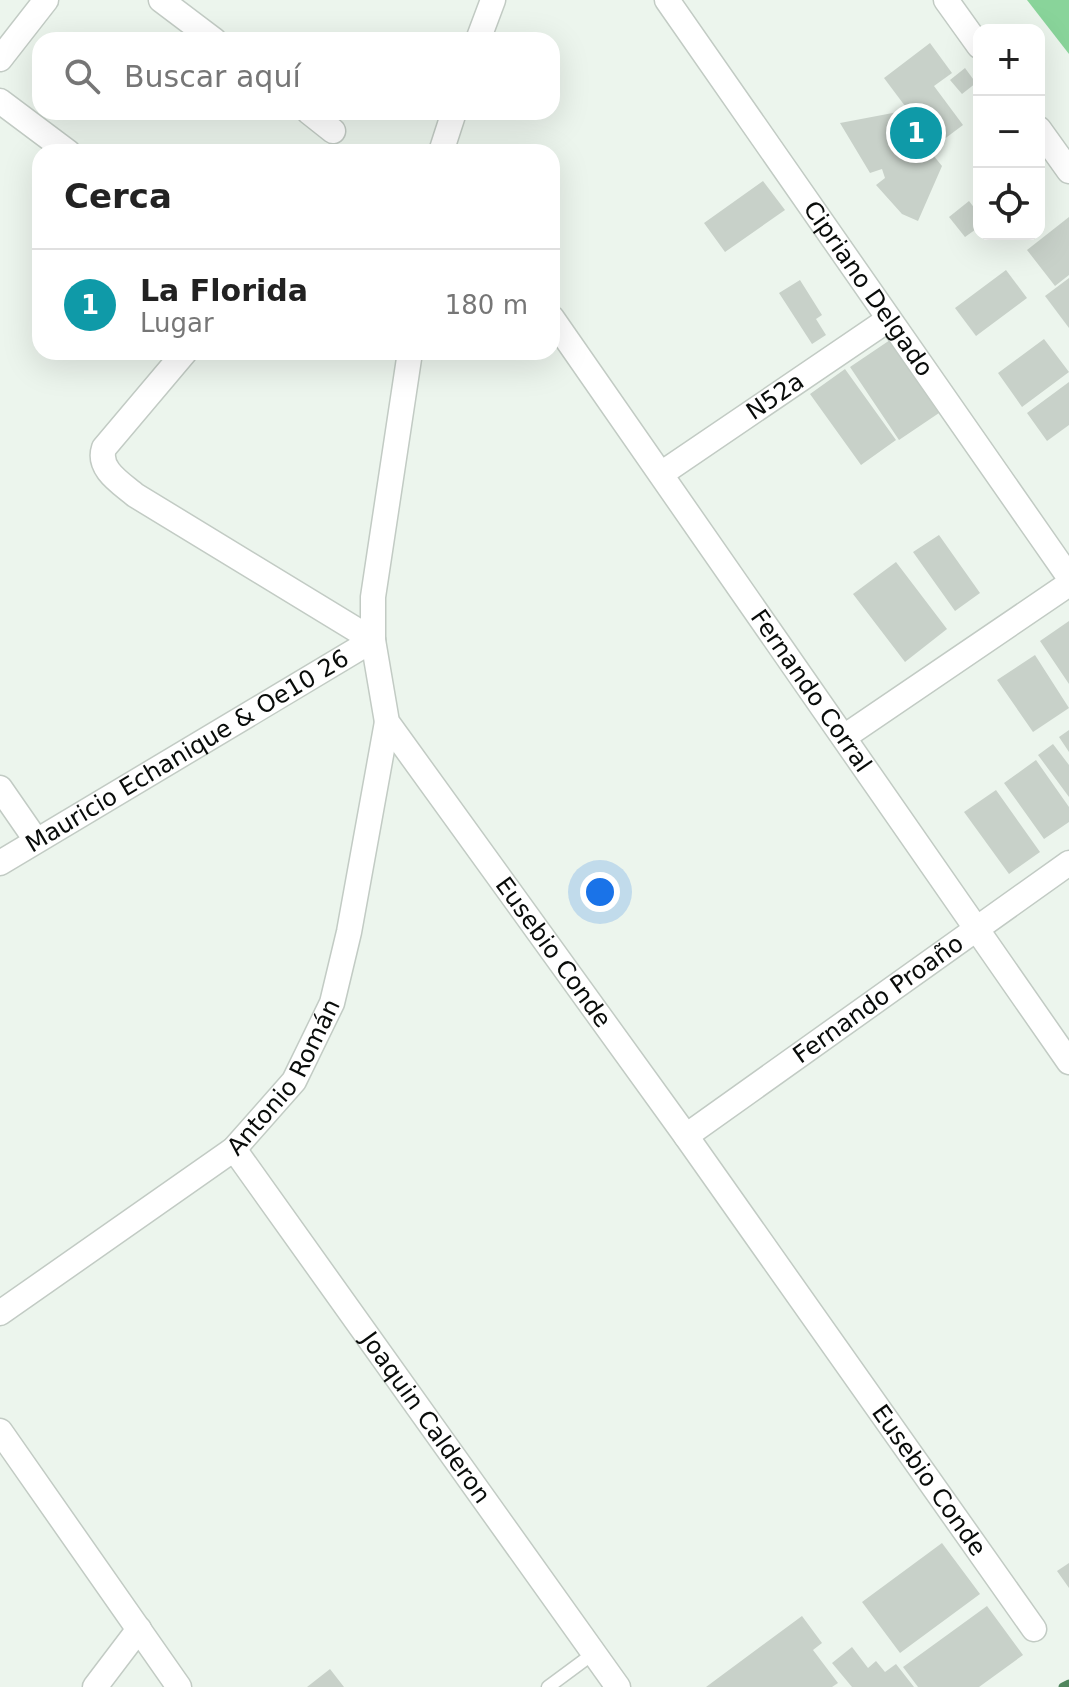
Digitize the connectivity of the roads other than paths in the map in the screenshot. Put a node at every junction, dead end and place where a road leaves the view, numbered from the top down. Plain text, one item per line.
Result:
1 (46, 0) edge
2 (161, 0) edge
3 (493, 0) edge
4 (667, 0) edge
5 (946, 0) edge
6 (203, 32) edge
7 (481, 32) edge
8 (973, 38) edge
9 (0, 59) edge
10 (0, 101) edge
11 (319, 120) edge
12 (451, 120) edge
13 (333, 131) dead end
14 (1045, 137) edge
15 (57, 144) edge
16 (444, 144) edge
17 (1069, 171) edge
18 (889, 319) junction
19 (560, 329) edge
20 (178, 360) edge
21 (409, 360) edge
22 (661, 474) junction
23 (1069, 577) edge
24 (1069, 584) edge
25 (373, 640) junction
26 (387, 722) junction
27 (844, 737) junction
28 (0, 788) edge
29 (36, 840) junction
30 (0, 863) edge
31 (1069, 863) edge
32 (976, 930) junction
33 (1069, 1062) edge
34 (686, 1136) junction
35 (234, 1149) junction
36 (0, 1313) edge
37 (0, 1431) edge
38 (139, 1629) junction
39 (1034, 1629) dead end
40 (594, 1653) junction
41 (95, 1687) edge
42 (179, 1687) edge
43 (548, 1687) edge
44 (618, 1687) edge

1 - 9 street
2 - 6 street
3 - 7 street
4 - 18 street, Cipriano Delgado
5 - 8 street
10 - 15 street
11 - 13 street
12 - 16 street
14 - 17 street
18 - 22 street, N52a
18 - 23 street, Cipriano Delgado
19 - 22 street, Fernando Corral
20 - 25 street
21 - 25 street
22 - 27 street, Fernando Corral
24 - 27 street
25 - 26 street, Eusebio Conde
25 - 29 street, Mauricio Echanique & Oe10 26
26 - 34 street, Eusebio Conde
26 - 35 street, Antonio Román
27 - 32 street, Fernando Corral
28 - 29 street
29 - 30 street, Mauricio Echanique & Oe10 26
31 - 32 street, Fernando Proaño
32 - 33 street, Fernando Corral
32 - 34 street, Fernando Proaño
34 - 39 street, Eusebio Conde
35 - 36 street, Antonio Román
35 - 40 street, Joaquin Calderon
37 - 38 street
38 - 41 street
38 - 42 street
40 - 43 lane
40 - 44 street, Joaquin Calderon

